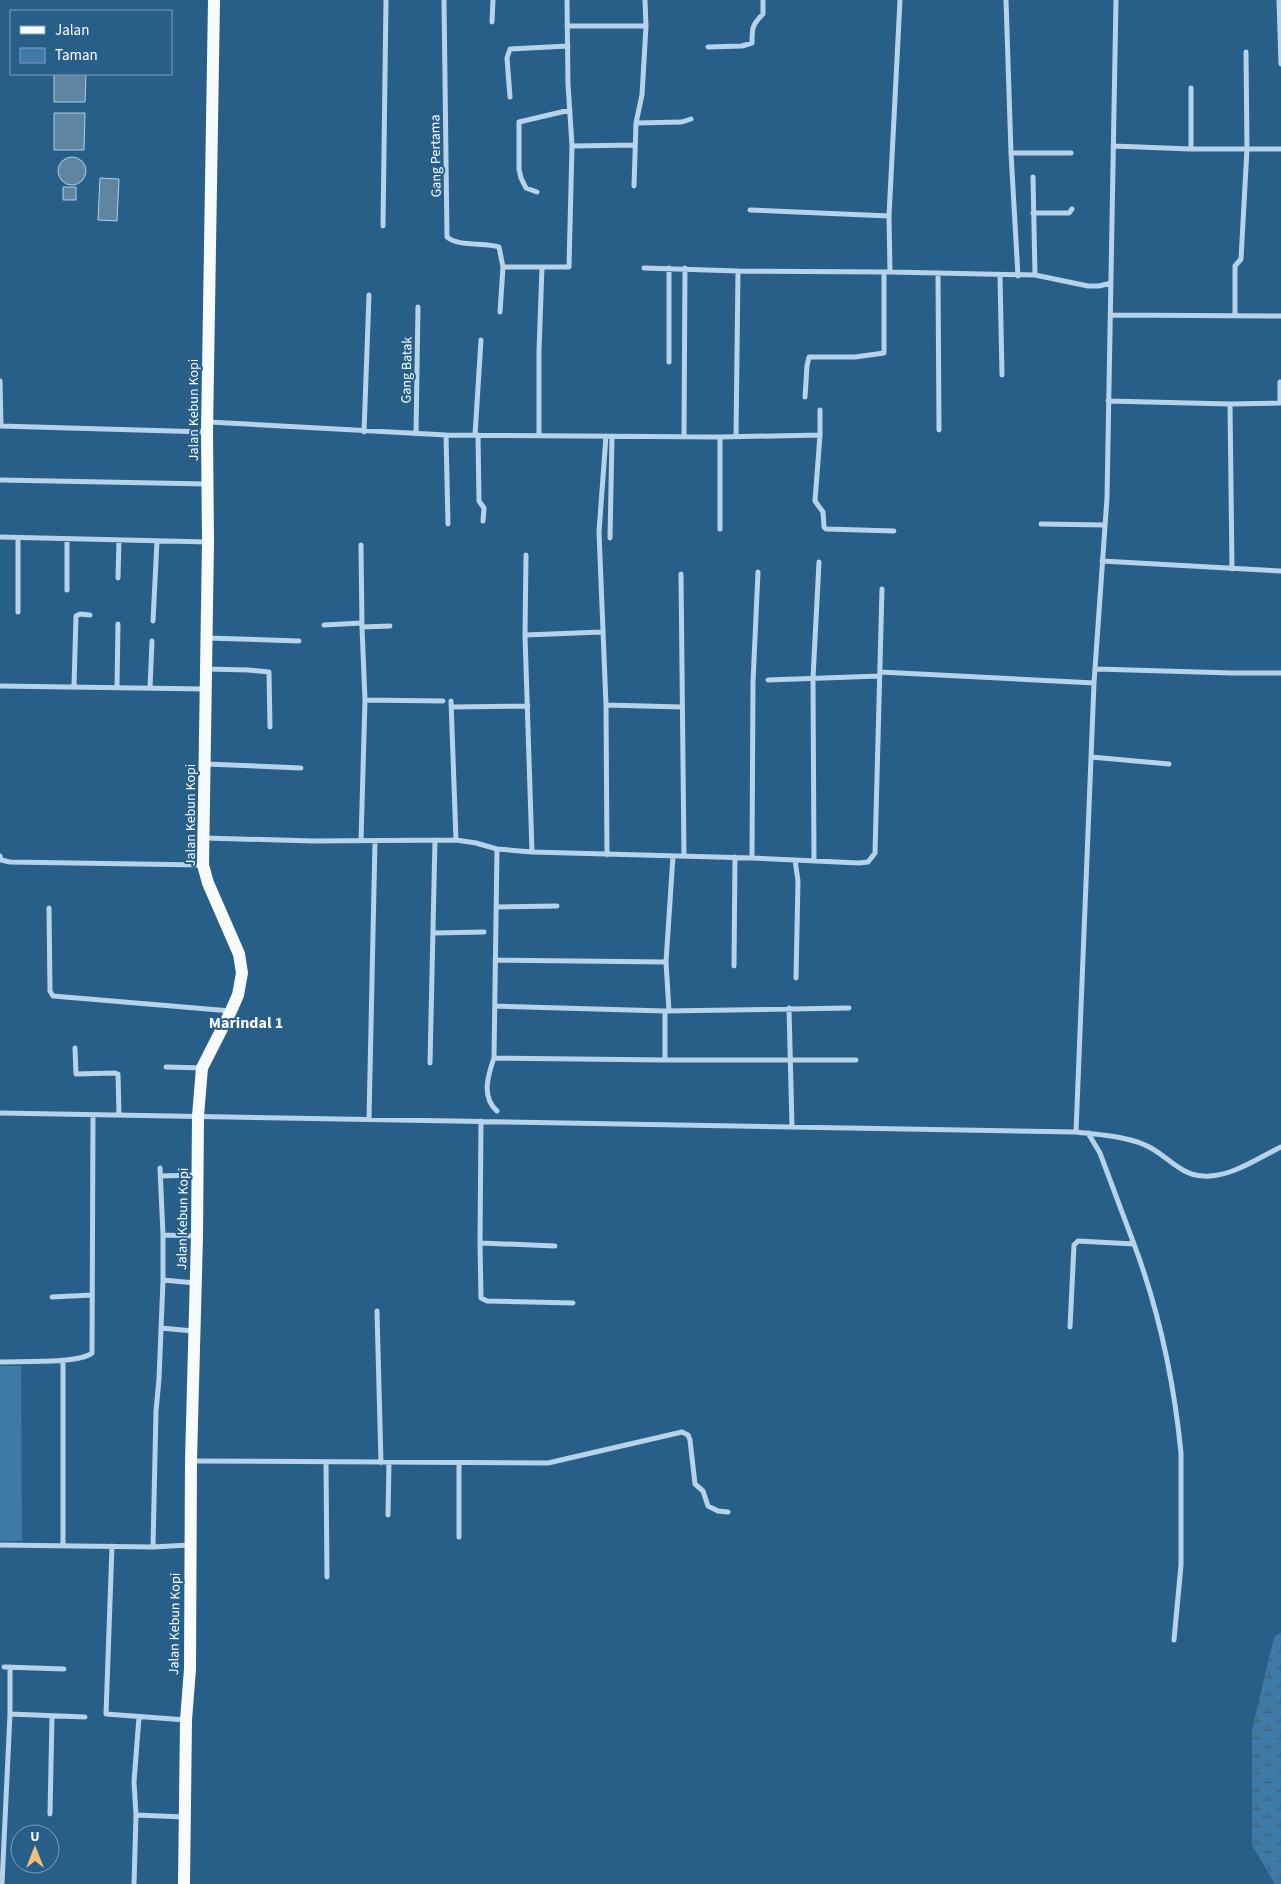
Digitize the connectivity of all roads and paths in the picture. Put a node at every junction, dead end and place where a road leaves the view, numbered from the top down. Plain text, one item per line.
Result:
1 (214, 0) edge
2 (386, 0) edge
3 (444, 0) edge
4 (493, 0) edge
5 (568, 0) edge
6 (645, 0) edge
7 (763, 0) edge
8 (900, 0) edge
9 (1006, 0) edge
10 (1116, 0) edge
11 (1279, 0) edge
12 (492, 22) dead end
13 (567, 26) junction
14 (646, 26) junction
15 (568, 46) junction
16 (708, 46) dead end
17 (1246, 52) dead end
18 (1281, 64) edge
19 (1191, 88) dead end
20 (510, 97) dead end
21 (570, 110) junction
22 (691, 119) dead end
23 (636, 122) junction
24 (635, 145) junction
25 (572, 146) junction
26 (1112, 146) junction
27 (1191, 149) junction
28 (1247, 149) junction
29 (1281, 149) edge
30 (1011, 153) junction
31 (1071, 154) dead end
32 (1033, 177) dead end
33 (634, 186) dead end
34 (537, 192) dead end
35 (1072, 209) dead end
36 (750, 210) dead end
37 (1033, 213) junction
38 (889, 216) junction
39 (383, 226) dead end
40 (503, 267) junction
41 (542, 268) junction
42 (644, 268) dead end
43 (669, 268) junction
44 (685, 268) junction
45 (738, 271) junction
46 (887, 272) junction
47 (938, 273) junction
48 (1035, 275) junction
49 (1000, 276) junction
50 (1018, 276) junction
51 (1111, 283) junction
52 (369, 295) dead end
53 (418, 307) dead end
54 (500, 312) dead end
55 (1111, 315) junction
56 (1235, 315) junction
57 (1281, 316) edge
58 (481, 340) dead end
59 (669, 362) dead end
60 (1002, 375) dead end
61 (0, 381) edge
62 (1280, 382) edge
63 (804, 397) dead end
64 (1108, 401) junction
65 (1230, 404) junction
66 (1281, 405) edge
67 (820, 410) dead end
68 (1, 426) edge
69 (207, 427) junction
70 (939, 430) dead end
71 (364, 432) junction
72 (416, 434) junction
73 (446, 435) junction
74 (477, 435) junction
75 (540, 435) junction
76 (820, 435) junction
77 (606, 436) junction
78 (612, 436) junction
79 (684, 436) junction
80 (720, 437) junction
81 (736, 437) junction
82 (0, 480) edge
83 (209, 484) junction
84 (483, 521) dead end
85 (448, 524) dead end
86 (1041, 524) dead end
87 (1105, 525) junction
88 (720, 529) dead end
89 (894, 531) dead end
90 (0, 537) edge
91 (18, 538) junction
92 (610, 538) dead end
93 (67, 539) junction
94 (119, 540) junction
95 (157, 541) junction
96 (208, 542) junction
97 (361, 545) dead end
98 (526, 555) dead end
99 (1102, 561) junction
100 (819, 562) dead end
101 (1232, 569) junction
102 (1281, 571) edge
103 (758, 572) dead end
104 (681, 574) dead end
105 (118, 578) dead end
106 (882, 589) dead end
107 (68, 590) dead end
108 (18, 612) dead end
109 (90, 614) dead end
110 (153, 621) dead end
111 (118, 624) dead end
112 (324, 625) dead end
113 (362, 625) junction
114 (390, 626) dead end
115 (602, 632) junction
116 (525, 636) junction
117 (207, 638) junction
118 (152, 640) dead end
119 (299, 641) dead end
120 (206, 669) junction
121 (1096, 670) junction
122 (1281, 673) edge
123 (880, 674) junction
124 (813, 678) junction
125 (768, 680) dead end
126 (1094, 683) junction
127 (0, 686) edge
128 (74, 686) junction
129 (117, 687) junction
130 (150, 688) junction
131 (206, 689) junction
132 (365, 700) junction
133 (443, 701) dead end
134 (451, 701) dead end
135 (606, 705) junction
136 (528, 706) junction
137 (452, 707) junction
138 (682, 707) junction
139 (270, 727) dead end
140 (1091, 757) junction
141 (205, 764) junction
142 (1169, 764) dead end
143 (301, 768) dead end
144 (204, 838) junction
145 (435, 840) junction
146 (456, 840) junction
147 (361, 841) junction
148 (375, 841) junction
149 (497, 849) junction
150 (532, 852) junction
151 (0, 856) edge
152 (607, 856) junction
153 (673, 856) junction
154 (684, 856) junction
155 (735, 857) junction
156 (752, 858) junction
157 (795, 860) junction
158 (814, 861) junction
159 (203, 865) junction
160 (557, 906) dead end
161 (497, 907) junction
162 (49, 908) dead end
163 (484, 932) dead end
164 (433, 933) junction
165 (495, 960) junction
166 (666, 962) junction
167 (734, 966) dead end
168 (796, 978) dead end
169 (495, 1006) junction
170 (789, 1008) junction
171 (849, 1008) dead end
172 (232, 1011) junction
173 (667, 1011) junction
174 (75, 1048) dead end
175 (494, 1058) junction
176 (791, 1059) junction
177 (664, 1060) junction
178 (856, 1060) dead end
179 (430, 1063) dead end
180 (166, 1067) dead end
181 (202, 1068) junction
182 (497, 1110) dead end
183 (0, 1112) edge
184 (94, 1115) junction
185 (119, 1115) junction
186 (198, 1116) junction
187 (369, 1119) junction
188 (482, 1122) junction
189 (792, 1127) junction
190 (1076, 1132) junction
191 (1088, 1134) junction
192 (1281, 1147) edge
193 (160, 1168) dead end
194 (197, 1175) junction
195 (160, 1176) junction
196 (163, 1235) junction
197 (197, 1236) junction
198 (480, 1243) junction
199 (1134, 1244) junction
200 (554, 1246) dead end
201 (163, 1280) junction
202 (196, 1284) junction
203 (92, 1295) junction
204 (52, 1297) dead end
205 (573, 1303) dead end
206 (377, 1310) dead end
207 (1070, 1327) dead end
208 (161, 1328) junction
209 (194, 1331) junction
210 (63, 1360) junction
211 (0, 1362) edge
212 (191, 1461) junction
213 (326, 1462) junction
214 (382, 1463) junction
215 (389, 1463) junction
216 (458, 1463) junction
217 (728, 1512) dead end
218 (388, 1515) dead end
219 (460, 1537) dead end
220 (0, 1545) edge
221 (190, 1545) junction
222 (63, 1546) junction
223 (112, 1546) junction
224 (153, 1547) junction
225 (327, 1577) dead end
226 (1174, 1640) dead end
227 (64, 1669) dead end
228 (10, 1714) junction
229 (52, 1716) junction
230 (85, 1717) dead end
231 (139, 1717) junction
232 (186, 1720) junction
233 (50, 1814) dead end
234 (136, 1815) junction
235 (184, 1817) junction
236 (2, 1884) edge
237 (134, 1884) edge
238 (184, 1884) edge

1 - 69 main road, Jalan Kebun Kopi
2 - 39 street
3 - 40 street, Gang Pertama
4 - 12 street
5 - 13 street
6 - 14 street
7 - 16 street
8 - 38 street
9 - 30 street
10 - 26 street
11 - 18 street
13 - 14 street
13 - 15 street
14 - 23 street
15 - 20 street
15 - 21 street
17 - 28 street
19 - 27 street
21 - 25 street
21 - 34 street
22 - 23 street
23 - 24 street
24 - 25 street
24 - 33 street
25 - 41 street
26 - 27 street
26 - 51 street
27 - 28 street
28 - 29 street
28 - 56 street
30 - 31 street
30 - 50 street
32 - 37 street
35 - 37 street
36 - 38 street
37 - 48 street
38 - 46 street
40 - 41 street
40 - 54 street
41 - 75 street
42 - 43 street
43 - 44 street
43 - 59 street
44 - 45 street
44 - 79 street
45 - 46 street
45 - 81 street
46 - 47 street
46 - 63 street
47 - 49 street
47 - 70 street
48 - 50 street
48 - 51 street
49 - 50 street
49 - 60 street
51 - 55 street
52 - 71 street
53 - 72 street, Gang Batak
55 - 56 street
55 - 64 street
56 - 57 street
58 - 74 street
61 - 68 street
62 - 66 street
64 - 65 street
64 - 87 street
65 - 66 street
65 - 101 street
67 - 76 street
68 - 69 street
69 - 71 street
69 - 83 main road, Jalan Kebun Kopi
71 - 72 street
72 - 73 street
73 - 74 street
73 - 85 street
74 - 75 street
74 - 84 street
75 - 77 street
76 - 81 street
76 - 89 street
77 - 78 street
77 - 115 street
78 - 79 street
78 - 92 street
79 - 80 street
80 - 81 street
80 - 88 street
82 - 83 street
83 - 96 main road, Jalan Kebun Kopi
86 - 87 street
87 - 99 street
90 - 91 street
91 - 93 street
91 - 108 street
93 - 94 street
93 - 107 street
94 - 95 street
94 - 105 street
95 - 96 street
95 - 110 street
96 - 117 main road, Jalan Kebun Kopi
97 - 113 street
98 - 116 street
99 - 101 street
99 - 121 street
100 - 124 street
101 - 102 street
103 - 156 street
104 - 138 street
106 - 123 street
109 - 128 street
111 - 129 street
112 - 113 street
113 - 114 street
113 - 132 street
115 - 116 street
115 - 135 street
116 - 136 street
117 - 119 street
117 - 120 main road, Jalan Kebun Kopi
118 - 130 street
120 - 131 main road, Jalan Kebun Kopi
120 - 139 street
121 - 122 street
121 - 126 street
123 - 124 street
123 - 126 street
123 - 158 street
124 - 125 street
124 - 158 street
126 - 140 street
127 - 128 street
128 - 129 street
129 - 130 street
130 - 131 street
131 - 141 main road, Jalan Kebun Kopi
132 - 133 street
132 - 147 street
134 - 137 street
135 - 138 street
135 - 152 street
136 - 137 street
136 - 150 street
137 - 146 street
138 - 154 street
140 - 142 street
140 - 190 street
141 - 143 street
141 - 144 main road, Jalan Kebun Kopi
144 - 147 street
144 - 159 main road, Jalan Kebun Kopi
145 - 146 street
145 - 148 street
145 - 164 street
146 - 149 street
147 - 148 street
148 - 187 street
149 - 150 street
149 - 161 street
150 - 152 street
151 - 159 street
152 - 153 street
153 - 154 street
153 - 166 street
154 - 155 street
155 - 156 street
155 - 167 street
156 - 157 street
157 - 158 street
157 - 168 street
159 - 172 main road, Jalan Kebun Kopi
160 - 161 street
161 - 165 street
162 - 172 street
163 - 164 street
164 - 179 street
165 - 166 street
165 - 169 street
166 - 173 street
169 - 173 street
169 - 175 street
170 - 171 street
170 - 173 street
170 - 176 street
172 - 181 main road, Jalan Kebun Kopi
173 - 177 street
174 - 185 street
175 - 177 street
175 - 182 street
176 - 177 street
176 - 178 street
176 - 189 street
180 - 181 street
181 - 186 main road, Jalan Kebun Kopi
183 - 184 street
184 - 185 street
184 - 203 street
185 - 186 street
186 - 187 street
186 - 194 main road, Jalan Kebun Kopi
187 - 188 street
188 - 189 street
188 - 198 street
189 - 190 street
190 - 191 street
191 - 192 street
191 - 199 street
193 - 195 street
194 - 195 street
194 - 197 main road, Jalan Kebun Kopi
195 - 196 street
196 - 197 street
196 - 201 street
197 - 202 main road, Jalan Kebun Kopi
198 - 200 street
198 - 205 street
199 - 207 street
199 - 226 street
201 - 202 street
201 - 208 street
202 - 209 main road, Jalan Kebun Kopi
203 - 204 street
203 - 210 street
206 - 214 street
208 - 209 street
208 - 224 street
209 - 212 main road, Jalan Kebun Kopi
210 - 211 street
210 - 222 street
212 - 213 street
212 - 221 main road, Jalan Kebun Kopi
213 - 214 street
213 - 225 street
214 - 215 street
215 - 216 street
215 - 218 street
216 - 217 street
216 - 219 street
220 - 222 street
221 - 224 street
221 - 232 main road, Jalan Kebun Kopi
222 - 223 street
223 - 224 street
223 - 231 street
227 - 228 street
228 - 229 street
228 - 236 street
229 - 230 street
229 - 233 street
231 - 232 street
231 - 234 street
232 - 235 main road, Jalan Kebun Kopi
234 - 235 street
234 - 237 street
235 - 238 main road, Jalan Kebun Kopi

